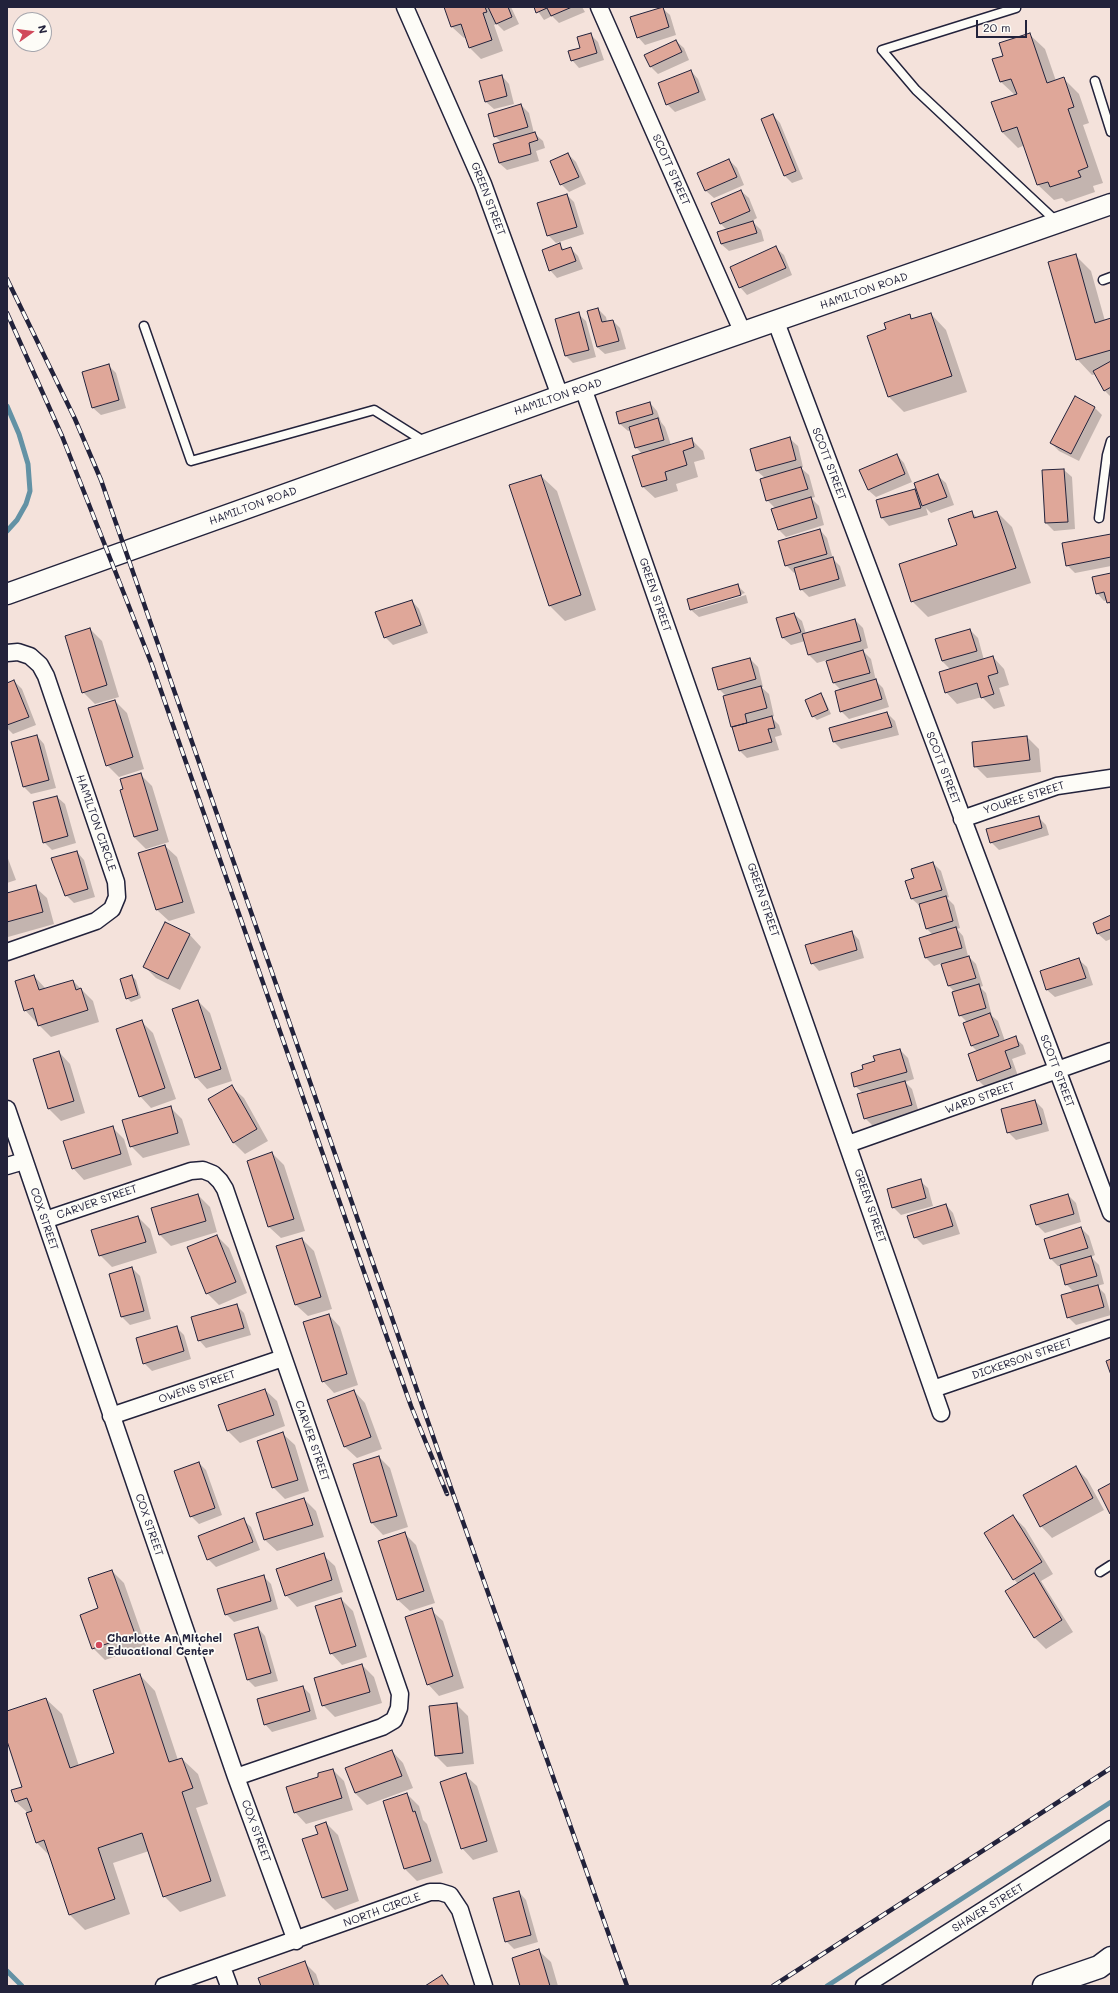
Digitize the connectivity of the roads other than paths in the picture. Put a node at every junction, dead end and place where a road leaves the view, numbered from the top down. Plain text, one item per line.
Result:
1 (405, 7) edge
2 (599, 7) edge
3 (1016, 8) dead end
4 (1095, 81) dead end
5 (1111, 132) edge
6 (1111, 204) edge
7 (1058, 223) junction
8 (776, 322) junction
9 (144, 326) dead end
10 (743, 333) junction
11 (583, 388) junction
12 (560, 396) junction
13 (1111, 441) edge
14 (427, 443) junction
15 (1099, 518) dead end
16 (7, 594) edge
17 (7, 654) edge
18 (1111, 778) edge
19 (962, 819) junction
20 (7, 952) edge
21 (1111, 1051) edge
22 (1057, 1070) junction
23 (7, 1109) edge
24 (848, 1144) junction
25 (24, 1161) junction
26 (7, 1166) edge
27 (1111, 1213) edge
28 (45, 1220) junction
29 (1111, 1328) edge
30 (283, 1358) junction
31 (933, 1389) junction
32 (941, 1413) dead end
33 (111, 1416) junction
34 (1111, 1564) edge
35 (1100, 1572) dead end
36 (236, 1777) junction
37 (1111, 1829) edge
38 (296, 1941) junction
39 (1107, 1965) edge
40 (222, 1967) junction
41 (164, 1986) edge
42 (228, 1986) edge
43 (484, 1986) edge
44 (864, 1986) edge
45 (1044, 1986) edge

1 - 12 street, GREEN STREET
2 - 10 street, SCOTT STREET
3 - 7 lane
4 - 5 lane
6 - 7 street, HAMILTON ROAD
7 - 8 street, HAMILTON ROAD
8 - 10 street, HAMILTON ROAD
8 - 19 street, SCOTT STREET
9 - 14 lane
10 - 11 street, HAMILTON ROAD
11 - 12 street, HAMILTON ROAD
11 - 24 street, GREEN STREET
12 - 14 street, HAMILTON ROAD
13 - 15 lane
14 - 16 street, HAMILTON ROAD
17 - 20 street, HAMILTON CIRCLE
18 - 19 street, YOUREE STREET
19 - 22 street, SCOTT STREET
21 - 22 street, WARD STREET
22 - 24 street, WARD STREET
22 - 27 street, SCOTT STREET
23 - 25 street, COX STREET
24 - 31 street, GREEN STREET
25 - 26 street
25 - 28 street, COX STREET
28 - 30 street, CARVER STREET
28 - 33 street, COX STREET
29 - 31 street, DICKERSON STREET
30 - 33 street, OWENS STREET
30 - 36 street, CARVER STREET
31 - 32 street, GREEN STREET
33 - 36 street, COX STREET
34 - 35 lane
36 - 38 street, COX STREET
37 - 44 street, SHAVER STREET
38 - 40 street, NORTH CIRCLE
38 - 43 street, NORTH CIRCLE
39 - 45 main road
40 - 41 street, NORTH CIRCLE
40 - 42 street

